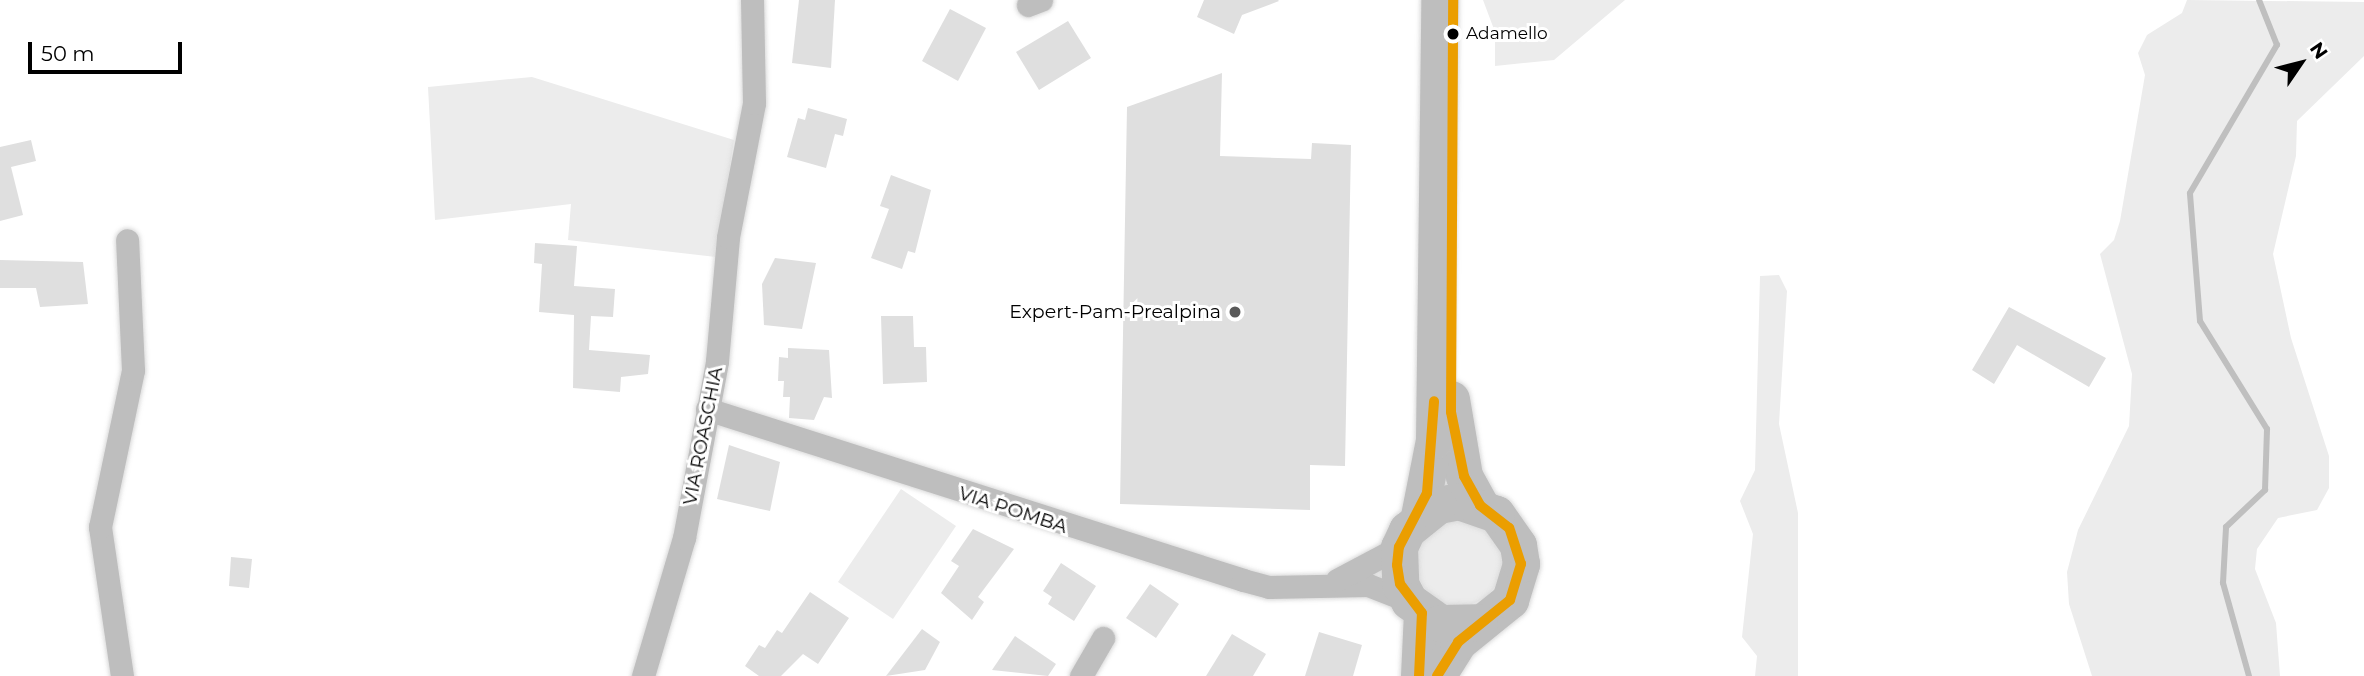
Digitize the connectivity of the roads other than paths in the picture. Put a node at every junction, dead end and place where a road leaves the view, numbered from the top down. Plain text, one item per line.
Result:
1 (752, 0) edge
2 (1439, 0) edge
3 (1453, 0) edge
4 (127, 240) dead end
5 (707, 408) junction
6 (1479, 505) junction
7 (1419, 516) junction
8 (1399, 547) junction
9 (1324, 584) junction
10 (1416, 607) junction
11 (1479, 622) junction
12 (1102, 638) dead end
13 (122, 676) edge
14 (643, 676) edge
15 (1081, 676) edge
16 (1419, 676) edge
17 (1437, 676) edge

1 - 5 street, VIA ROASCHIA
2 - 7 main road
3 - 6 main road
4 - 13 street
5 - 9 street, VIA POMBA
5 - 14 street, VIA ROASCHIA
6 - 7 main road
6 - 11 main road
7 - 8 main road
8 - 9 street, VIA POMBA
8 - 10 main road
9 - 10 street, VIA POMBA
10 - 11 main road
10 - 16 main road
11 - 17 main road
12 - 15 street

